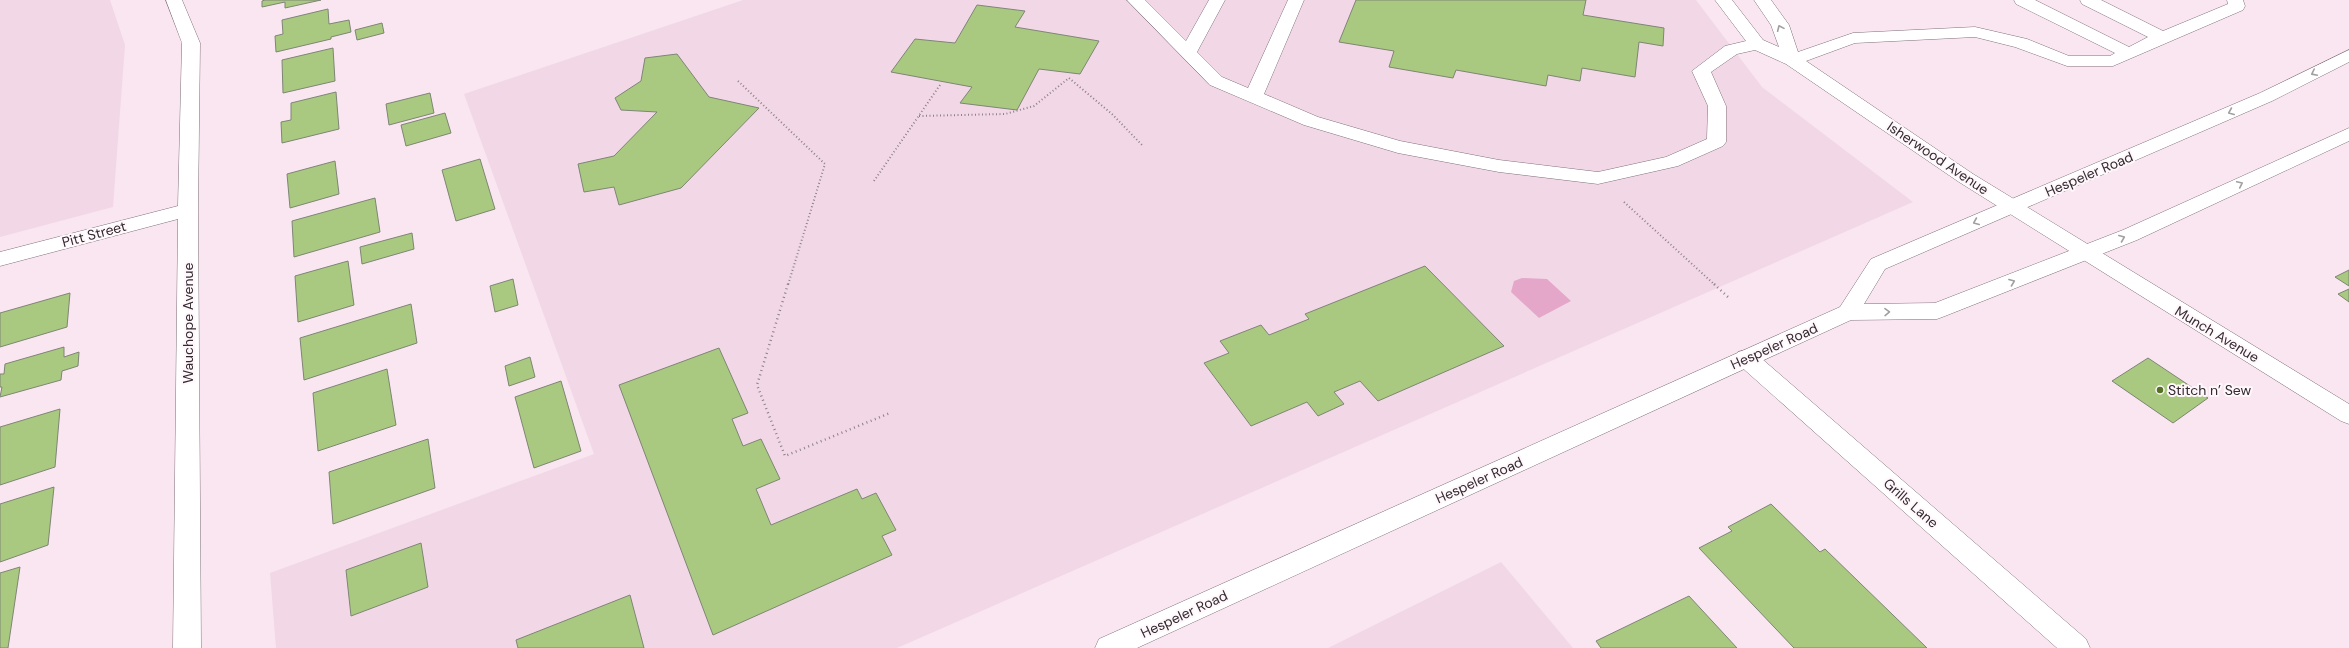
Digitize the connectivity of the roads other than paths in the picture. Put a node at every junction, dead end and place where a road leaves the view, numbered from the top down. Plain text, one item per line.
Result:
1 (174, 0) edge
2 (1135, 0) edge
3 (1217, 0) edge
4 (1296, 0) edge
5 (1723, 0) edge
6 (1762, 0) edge
7 (2022, 0) edge
8 (2088, 0) edge
9 (2235, 0) edge
10 (2162, 37) junction
11 (1757, 44) junction
12 (1188, 53) junction
13 (2128, 53) junction
14 (2349, 56) edge
15 (1792, 60) junction
16 (1254, 96) junction
17 (2349, 134) edge
18 (2012, 207) junction
19 (188, 210) junction
20 (2086, 253) junction
21 (0, 259) edge
22 (1848, 312) junction
23 (1746, 358) junction
24 (2349, 415) edge
25 (187, 648) edge
26 (1109, 648) edge
27 (2076, 648) edge

1 - 19 main road, Wauchope Avenue
2 - 12 main road
3 - 12 main road
4 - 16 main road
5 - 11 main road, Isherwood Avenue
15 -> 6 main road
7 - 13 main road
8 - 10 main road
9 - 10 main road
10 - 13 main road
11 - 15 main road, Isherwood Avenue
11 - 16 main road
12 - 16 main road
13 - 15 main road
14 -> 18 main road, Hespeler Road
15 - 18 main road, Isherwood Avenue
20 -> 17 main road, Hespeler Road
18 - 20 main road, Isherwood Avenue
18 -> 22 main road, Hespeler Road
19 - 21 main road, Pitt Street
19 - 25 main road, Wauchope Avenue
22 -> 20 main road, Hespeler Road
20 - 24 main road, Munch Avenue
22 - 23 main road, Hespeler Road
23 - 26 main road, Hespeler Road
23 - 27 main road, Grills Lane

